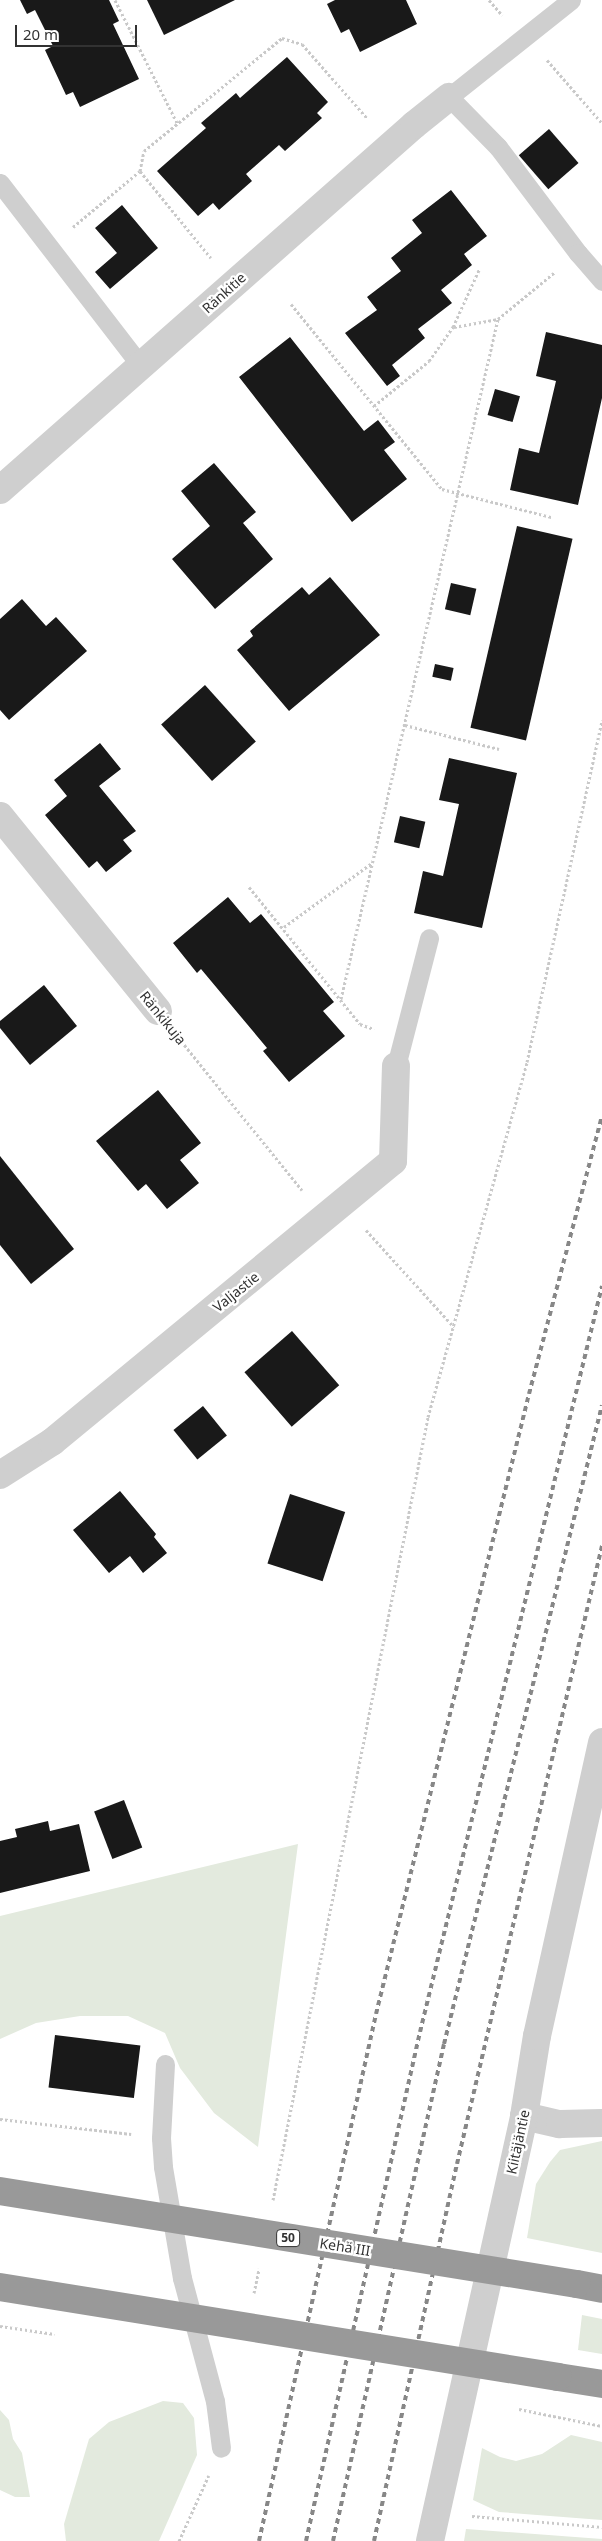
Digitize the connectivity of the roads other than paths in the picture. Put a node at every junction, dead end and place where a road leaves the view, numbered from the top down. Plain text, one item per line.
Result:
1 (571, 0) edge
2 (449, 97) junction
3 (0, 183) edge
4 (602, 281) edge
5 (141, 366) junction
6 (0, 490) edge
7 (0, 816) edge
8 (428, 938) dead end
9 (158, 1011) road end
10 (396, 1066) joint
11 (0, 1475) edge
12 (602, 1742) edge
13 (592, 1823) edge
14 (165, 2064) dead end
15 (524, 2116) junction
16 (602, 2123) edge
17 (0, 2191) edge
18 (589, 2286) edge
19 (0, 2287) edge
20 (602, 2384) edge
21 (221, 2448) road end
22 (430, 2541) edge

1 - 2 lane
2 - 4 lane
2 - 5 street, Ränkitie
3 - 5 lane
5 - 6 street, Ränkitie
7 - 9 street, Ränkikuja
8 - 10 lane
10 - 11 street, Valjastie
12 - 13 street, Kiitäjäntie
13 - 15 street, Kiitäjäntie
14 - 21 lane
15 - 16 street
15 - 22 street, Kiitäjäntie
17 - 18 highway, Kehä III / 50, bridge
19 - 20 highway, bridge

